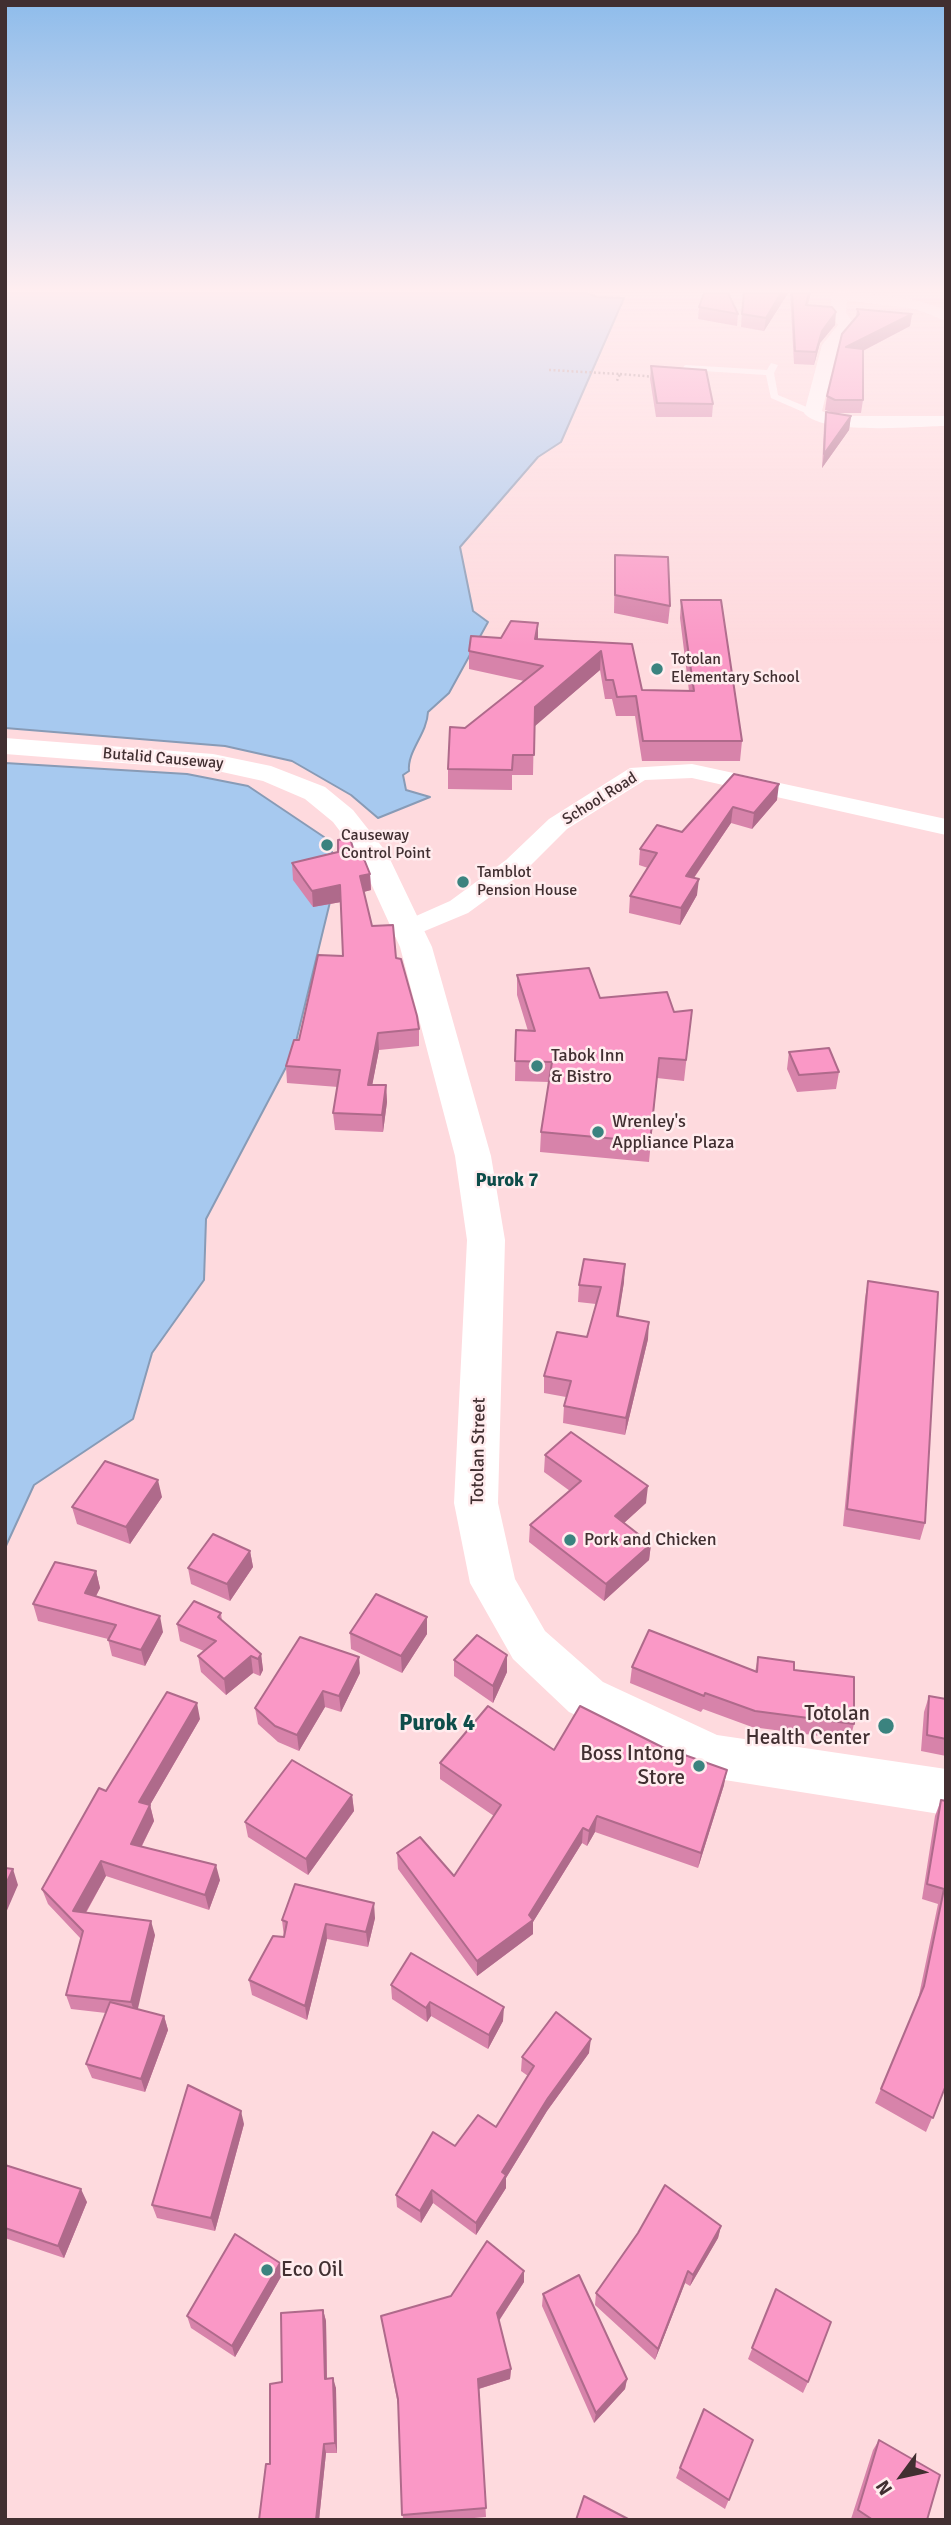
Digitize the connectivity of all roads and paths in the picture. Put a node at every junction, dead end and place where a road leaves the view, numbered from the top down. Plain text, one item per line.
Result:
1 (808, 411) edge
2 (813, 413) joint
3 (946, 421) edge
4 (5, 746) edge
5 (946, 827) edge
6 (408, 930) junction
7 (946, 1792) edge

1 - 2 lane
2 - 3 street
4 - 6 main road, Butalid Causeway
5 - 6 street, School Road
6 - 7 main road, Totolan Street

